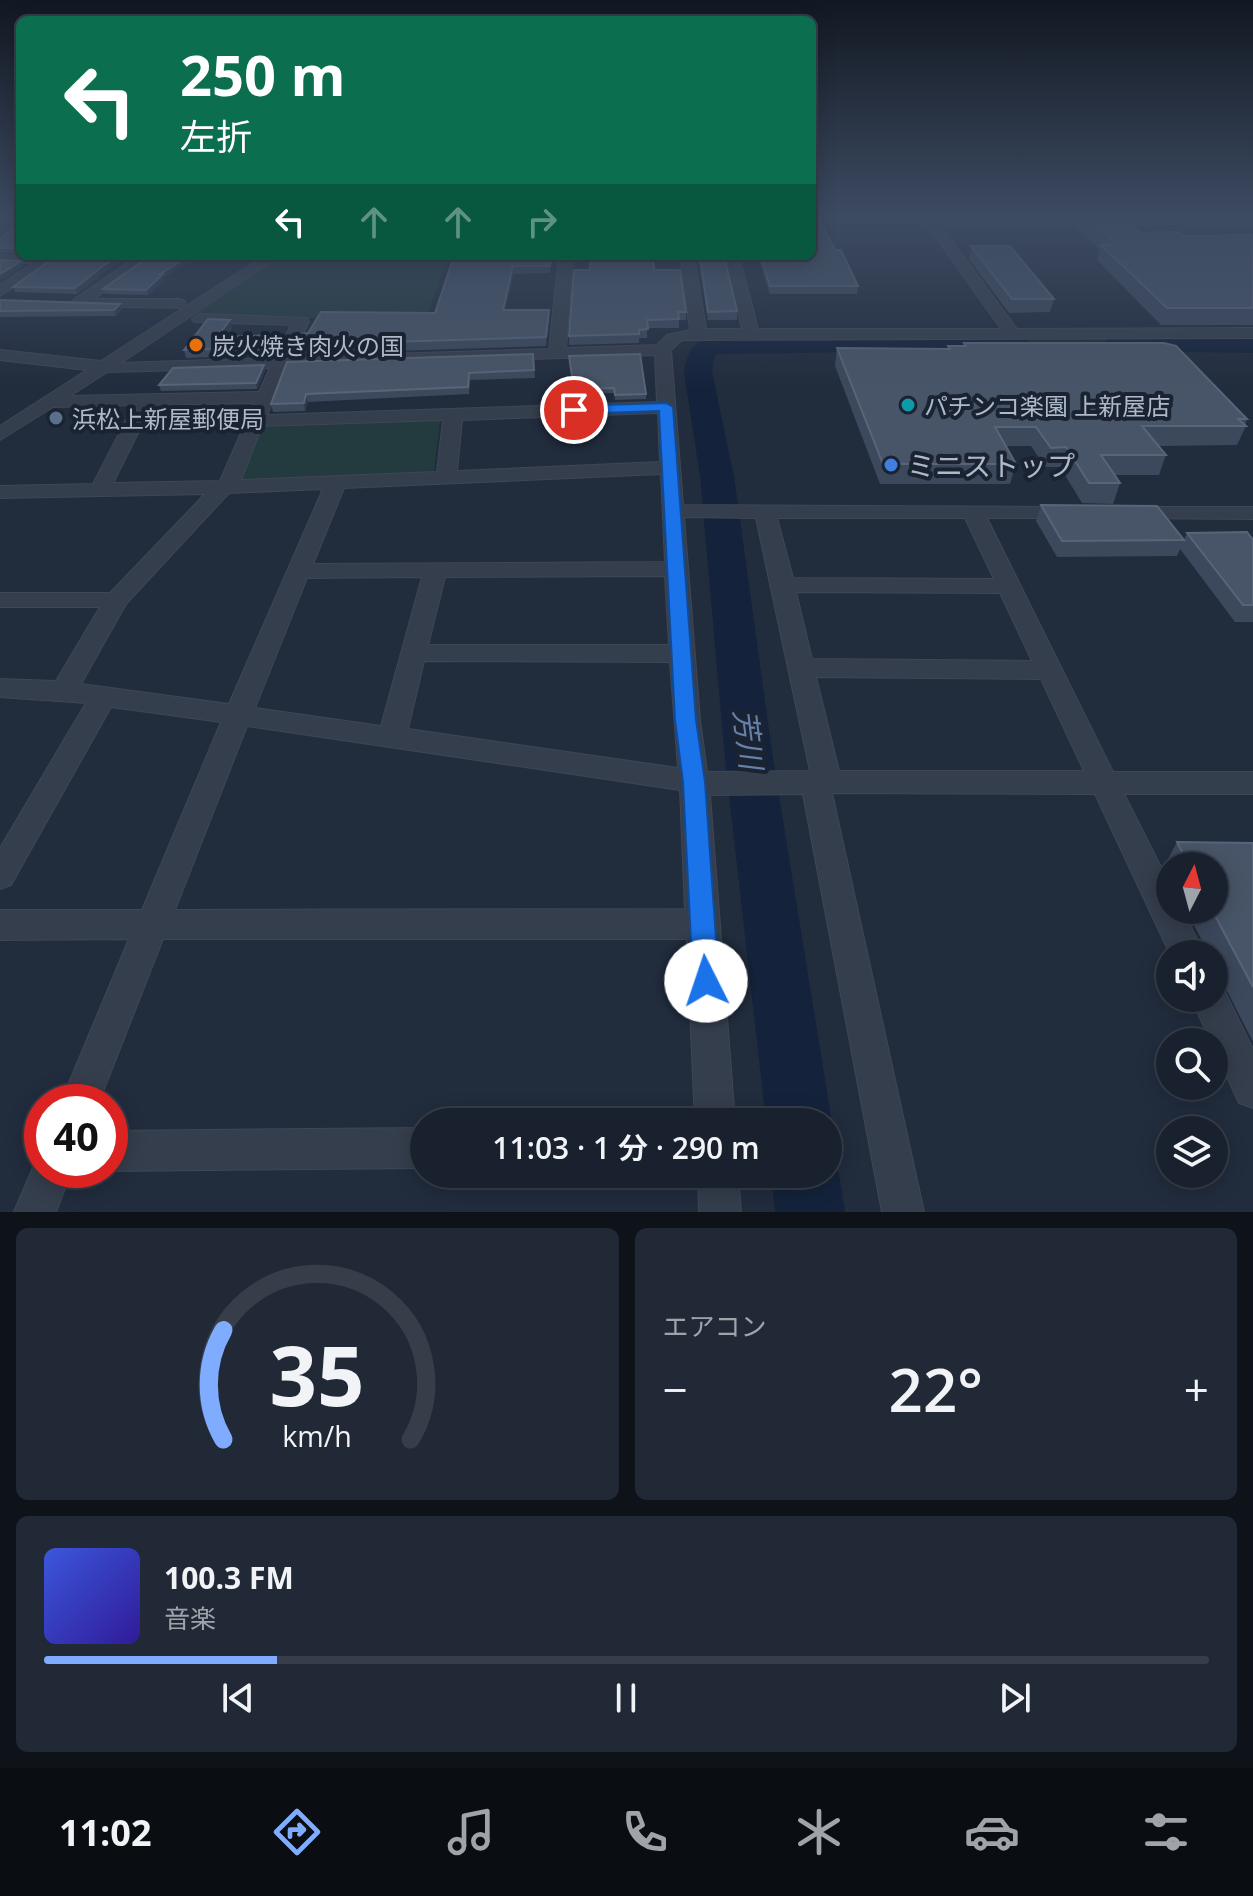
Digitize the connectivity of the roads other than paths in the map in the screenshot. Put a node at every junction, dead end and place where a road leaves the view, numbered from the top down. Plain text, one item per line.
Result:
1 (24, 276) edge
2 (114, 276) edge
3 (228, 276) edge
4 (239, 276) edge
5 (564, 276) edge
6 (690, 276) edge
7 (737, 276) edge
8 (970, 276) edge
9 (0, 292) edge
10 (178, 311) junction
11 (1012, 333) junction
12 (1253, 333) edge
13 (699, 334) junction
14 (751, 334) junction
15 (663, 350) junction
16 (557, 354) junction
17 (0, 355) edge
18 (280, 363) junction
19 (81, 365) junction
20 (102, 367) junction
21 (265, 397) junction
22 (145, 401) junction
23 (49, 402) junction
24 (666, 407) junction
25 (453, 414) junction
26 (0, 417) edge
27 (257, 421) junction
28 (0, 434) edge
29 (669, 468) junction
30 (446, 477) junction
31 (336, 482) junction
32 (226, 487) junction
33 (99, 491) junction
34 (0, 492) edge
35 (680, 511) junction
36 (757, 512) junction
37 (973, 512) junction
38 (1253, 513) edge
39 (676, 569) junction
40 (435, 570) junction
41 (299, 571) junction
42 (785, 585) junction
43 (1010, 586) junction
44 (0, 600) edge
45 (116, 600) junction
46 (416, 653) junction
47 (681, 654) junction
48 (800, 668) junction
49 (1051, 670) junction
50 (0, 688) edge
51 (64, 691) junction
52 (103, 697) junction
53 (238, 715) junction
54 (392, 737) junction
55 (815, 782) junction
56 (1104, 782) junction
57 (708, 783) junction
58 (1253, 783) edge
59 (0, 876) edge
60 (151, 924) junction
61 (702, 924) junction
62 (0, 925) edge
63 (1180, 940) edge
64 (1216, 1012) edge
65 (87, 1084) edge
66 (1253, 1089) edge
67 (714, 1108) edge
68 (410, 1148) edge
69 (128, 1151) edge
70 (45, 1188) edge
71 (719, 1188) edge
72 (35, 1212) edge
73 (720, 1212) edge
74 (903, 1212) edge

1 - 9 street
2 - 10 street
3 - 10 street
4 - 10 street
5 - 16 street
6 - 13 street
7 - 14 street
8 - 11 street
10 - 18 street
10 - 19 street
10 - 20 street
11 - 12 street
11 - 14 street
13 - 14 street
13 - 15 street
15 - 16 street
15 - 24 street
16 - 18 street
17 - 19 street
18 - 20 street
18 - 21 street
19 - 20 street
19 - 26 street
20 - 23 street
21 - 22 street
21 - 27 street
22 - 23 street
22 - 33 street
23 - 28 street
24 - 25 street
24 - 29 street
25 - 27 street
25 - 30 street
27 - 32 street
29 - 30 street
29 - 35 street
30 - 31 street
31 - 32 street
31 - 41 street
32 - 33 street
32 - 45 street
33 - 34 street
35 - 36 street
35 - 39 street
36 - 37 street
36 - 42 street
37 - 38 street
37 - 43 street
39 - 40 street
39 - 47 street
40 - 41 street
40 - 46 street
41 - 53 street
42 - 43 street
42 - 48 street
43 - 49 street
44 - 45 street
45 - 51 street
46 - 47 street
46 - 54 street
47 - 57 street
48 - 49 street
48 - 55 street
49 - 56 street
50 - 51 street
51 - 52 street
52 - 53 street
52 - 59 street
53 - 54 street
53 - 60 street
54 - 57 street
55 - 56 street
55 - 57 street
55 - 74 street
56 - 58 street
56 - 63 street
57 - 61 street
60 - 61 street
60 - 62 street
60 - 65 street
61 - 67 street
64 - 66 street
68 - 69 street
70 - 72 street
71 - 73 street

